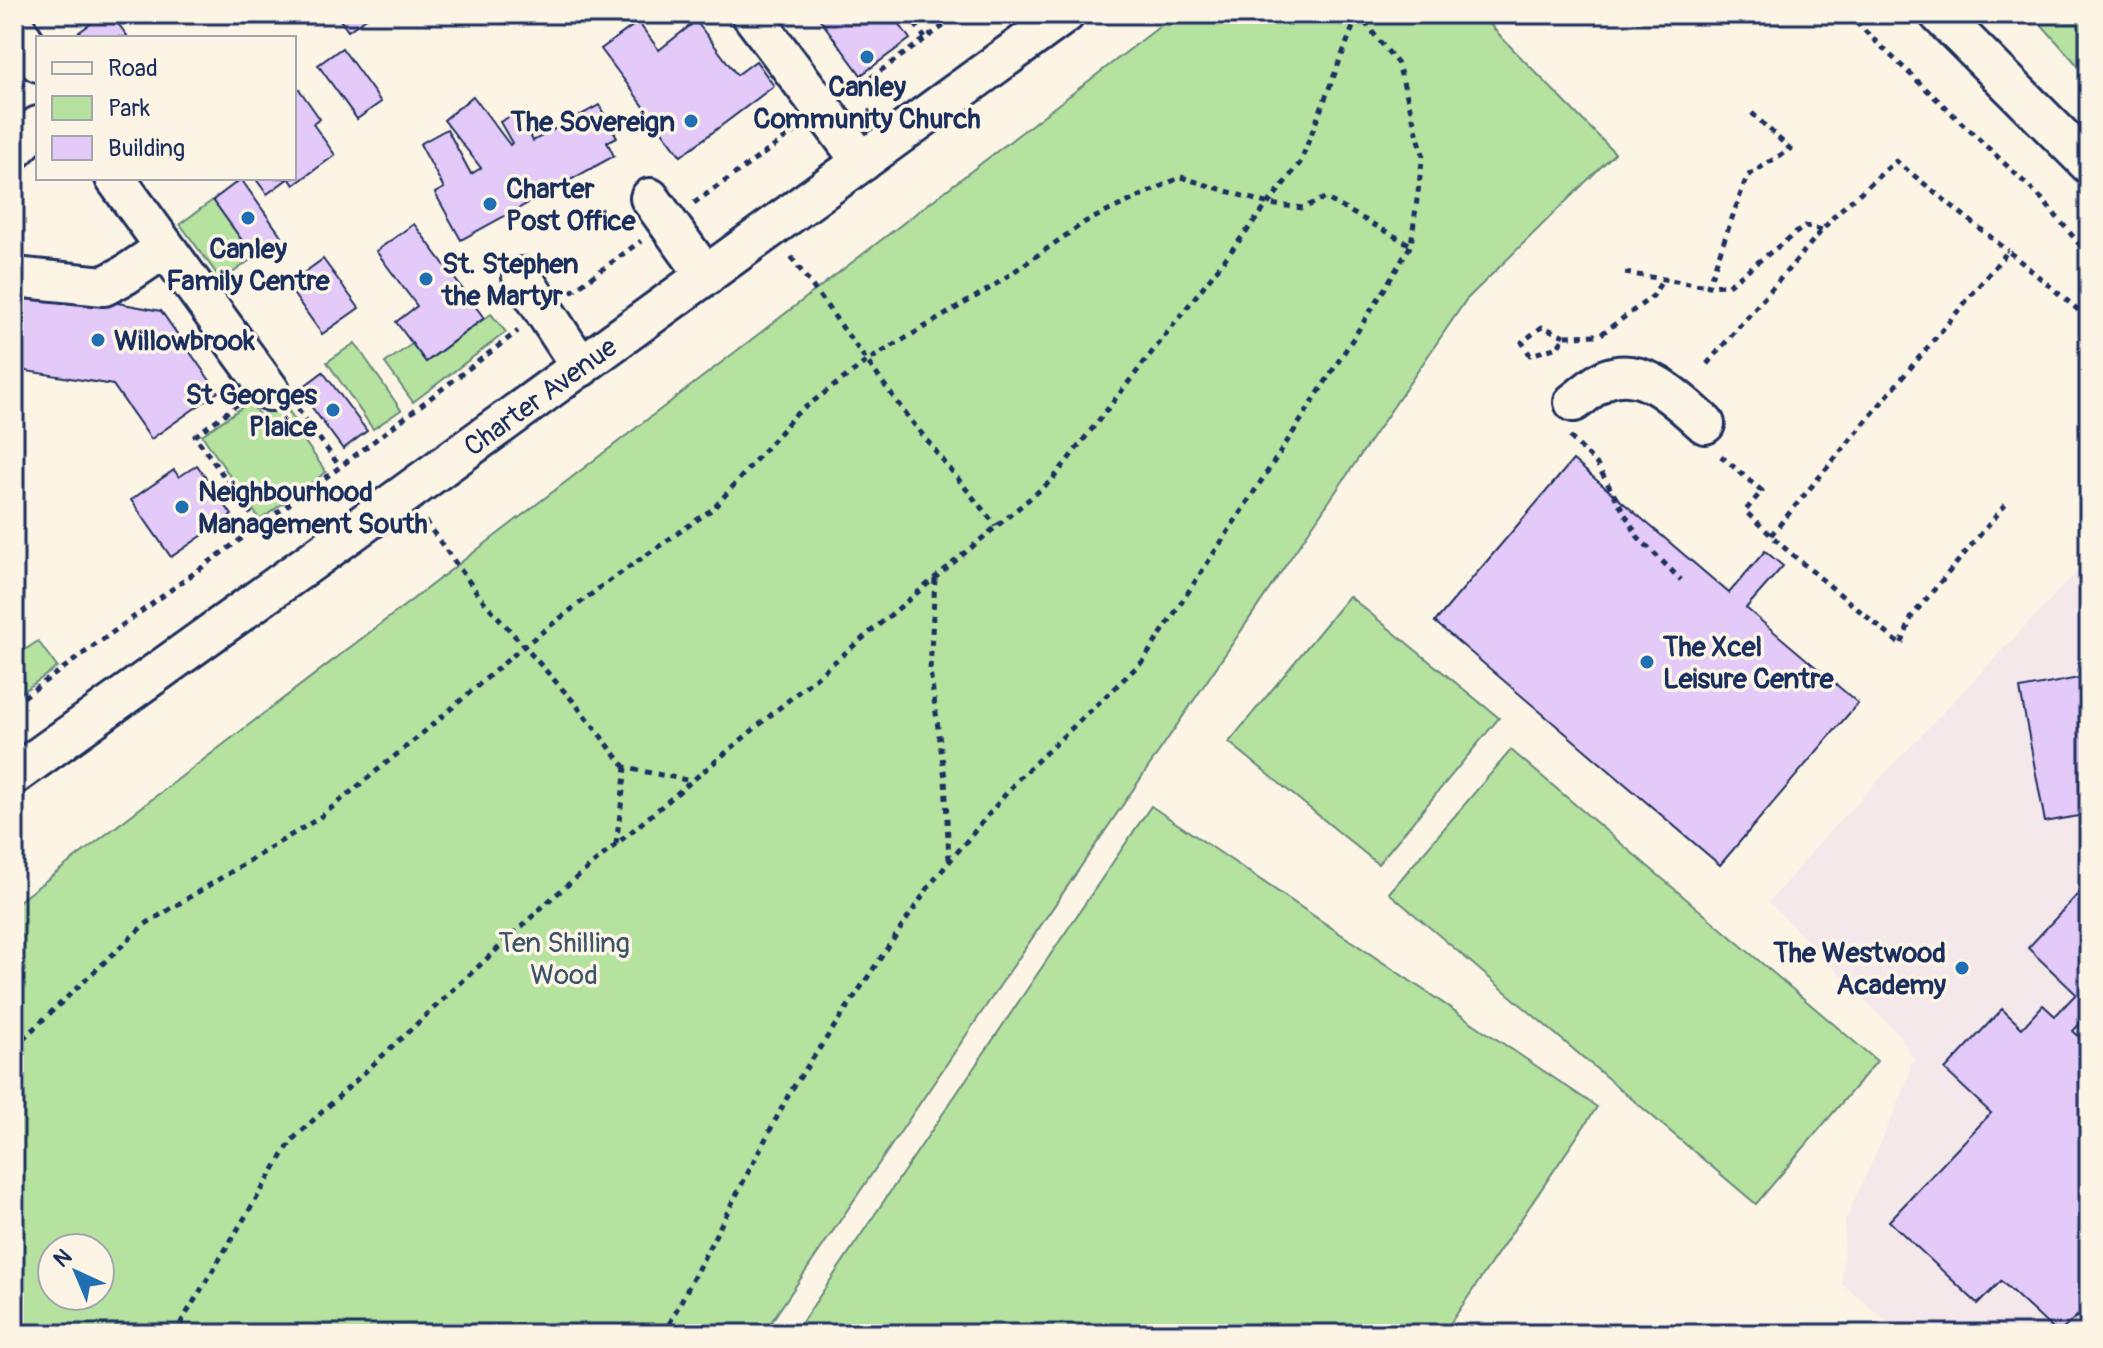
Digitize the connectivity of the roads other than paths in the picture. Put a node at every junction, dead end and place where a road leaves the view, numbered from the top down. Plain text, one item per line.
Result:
1 (751, 14) edge
2 (1065, 14) edge
3 (1939, 14) edge
4 (14, 26) edge
5 (36, 59) edge
6 (36, 128) edge
7 (14, 150) edge
8 (862, 162) junction
9 (2089, 164) edge
10 (116, 180) edge
11 (659, 210) road end
12 (165, 248) junction
13 (706, 276) junction
14 (14, 277) edge
15 (522, 277) dead end
16 (581, 367) junction
17 (268, 387) road end
18 (1570, 417) road end
19 (1708, 436) road end
20 (14, 775) edge

1 - 8 street
2 - 8 street, Charter Avenue
3 - 9 street
4 - 5 street
6 - 7 street
8 - 13 street, Charter Avenue
10 - 12 street
11 - 13 street
12 - 14 street
12 - 17 street
13 - 16 street, Charter Avenue
15 - 16 street
16 - 20 street, Charter Avenue
18 - 19 street

